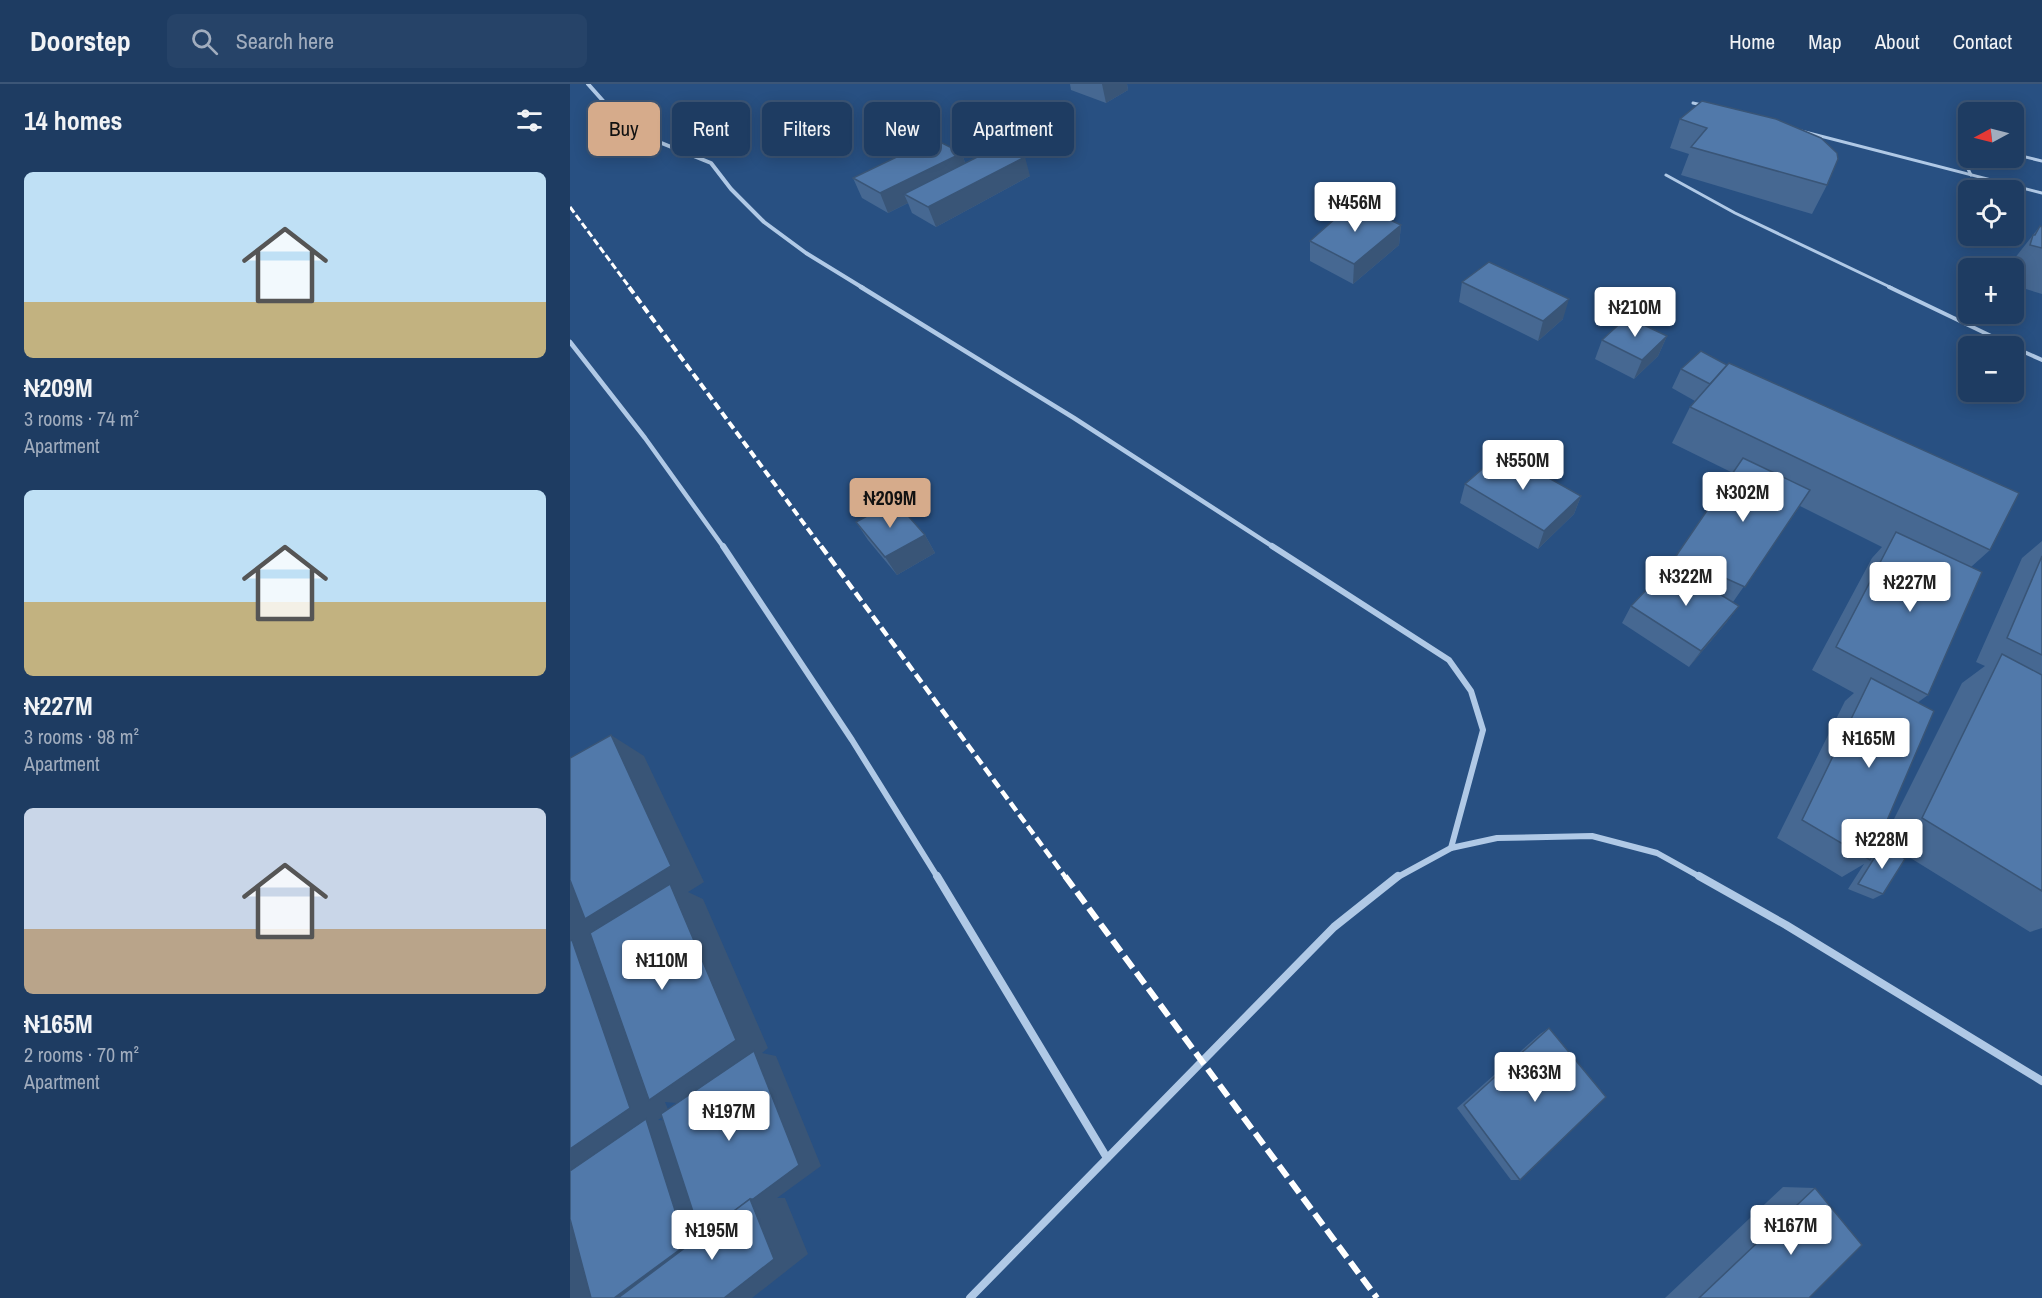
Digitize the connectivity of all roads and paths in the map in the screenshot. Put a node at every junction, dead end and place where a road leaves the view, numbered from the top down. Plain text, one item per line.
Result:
1 (588, 84) edge
2 (1693, 103) dead end
3 (1705, 106) edge
4 (1797, 130) edge
5 (2024, 157) edge
6 (2042, 161) edge
7 (1968, 168) edge
8 (1666, 175) dead end
9 (1971, 175) junction
10 (2042, 193) edge
11 (1989, 336) edge
12 (570, 342) edge
13 (2024, 352) edge
14 (2042, 360) edge
15 (1451, 848) junction
16 (2042, 1081) edge
17 (1107, 1158) junction
18 (970, 1298) edge

1 - 15 street
2 - 3 lane
4 - 9 lane
5 - 6 lane
7 - 9 lane
8 - 11 lane
9 - 10 lane
12 - 17 street
13 - 14 lane
15 - 16 street
15 - 17 street
17 - 18 street

